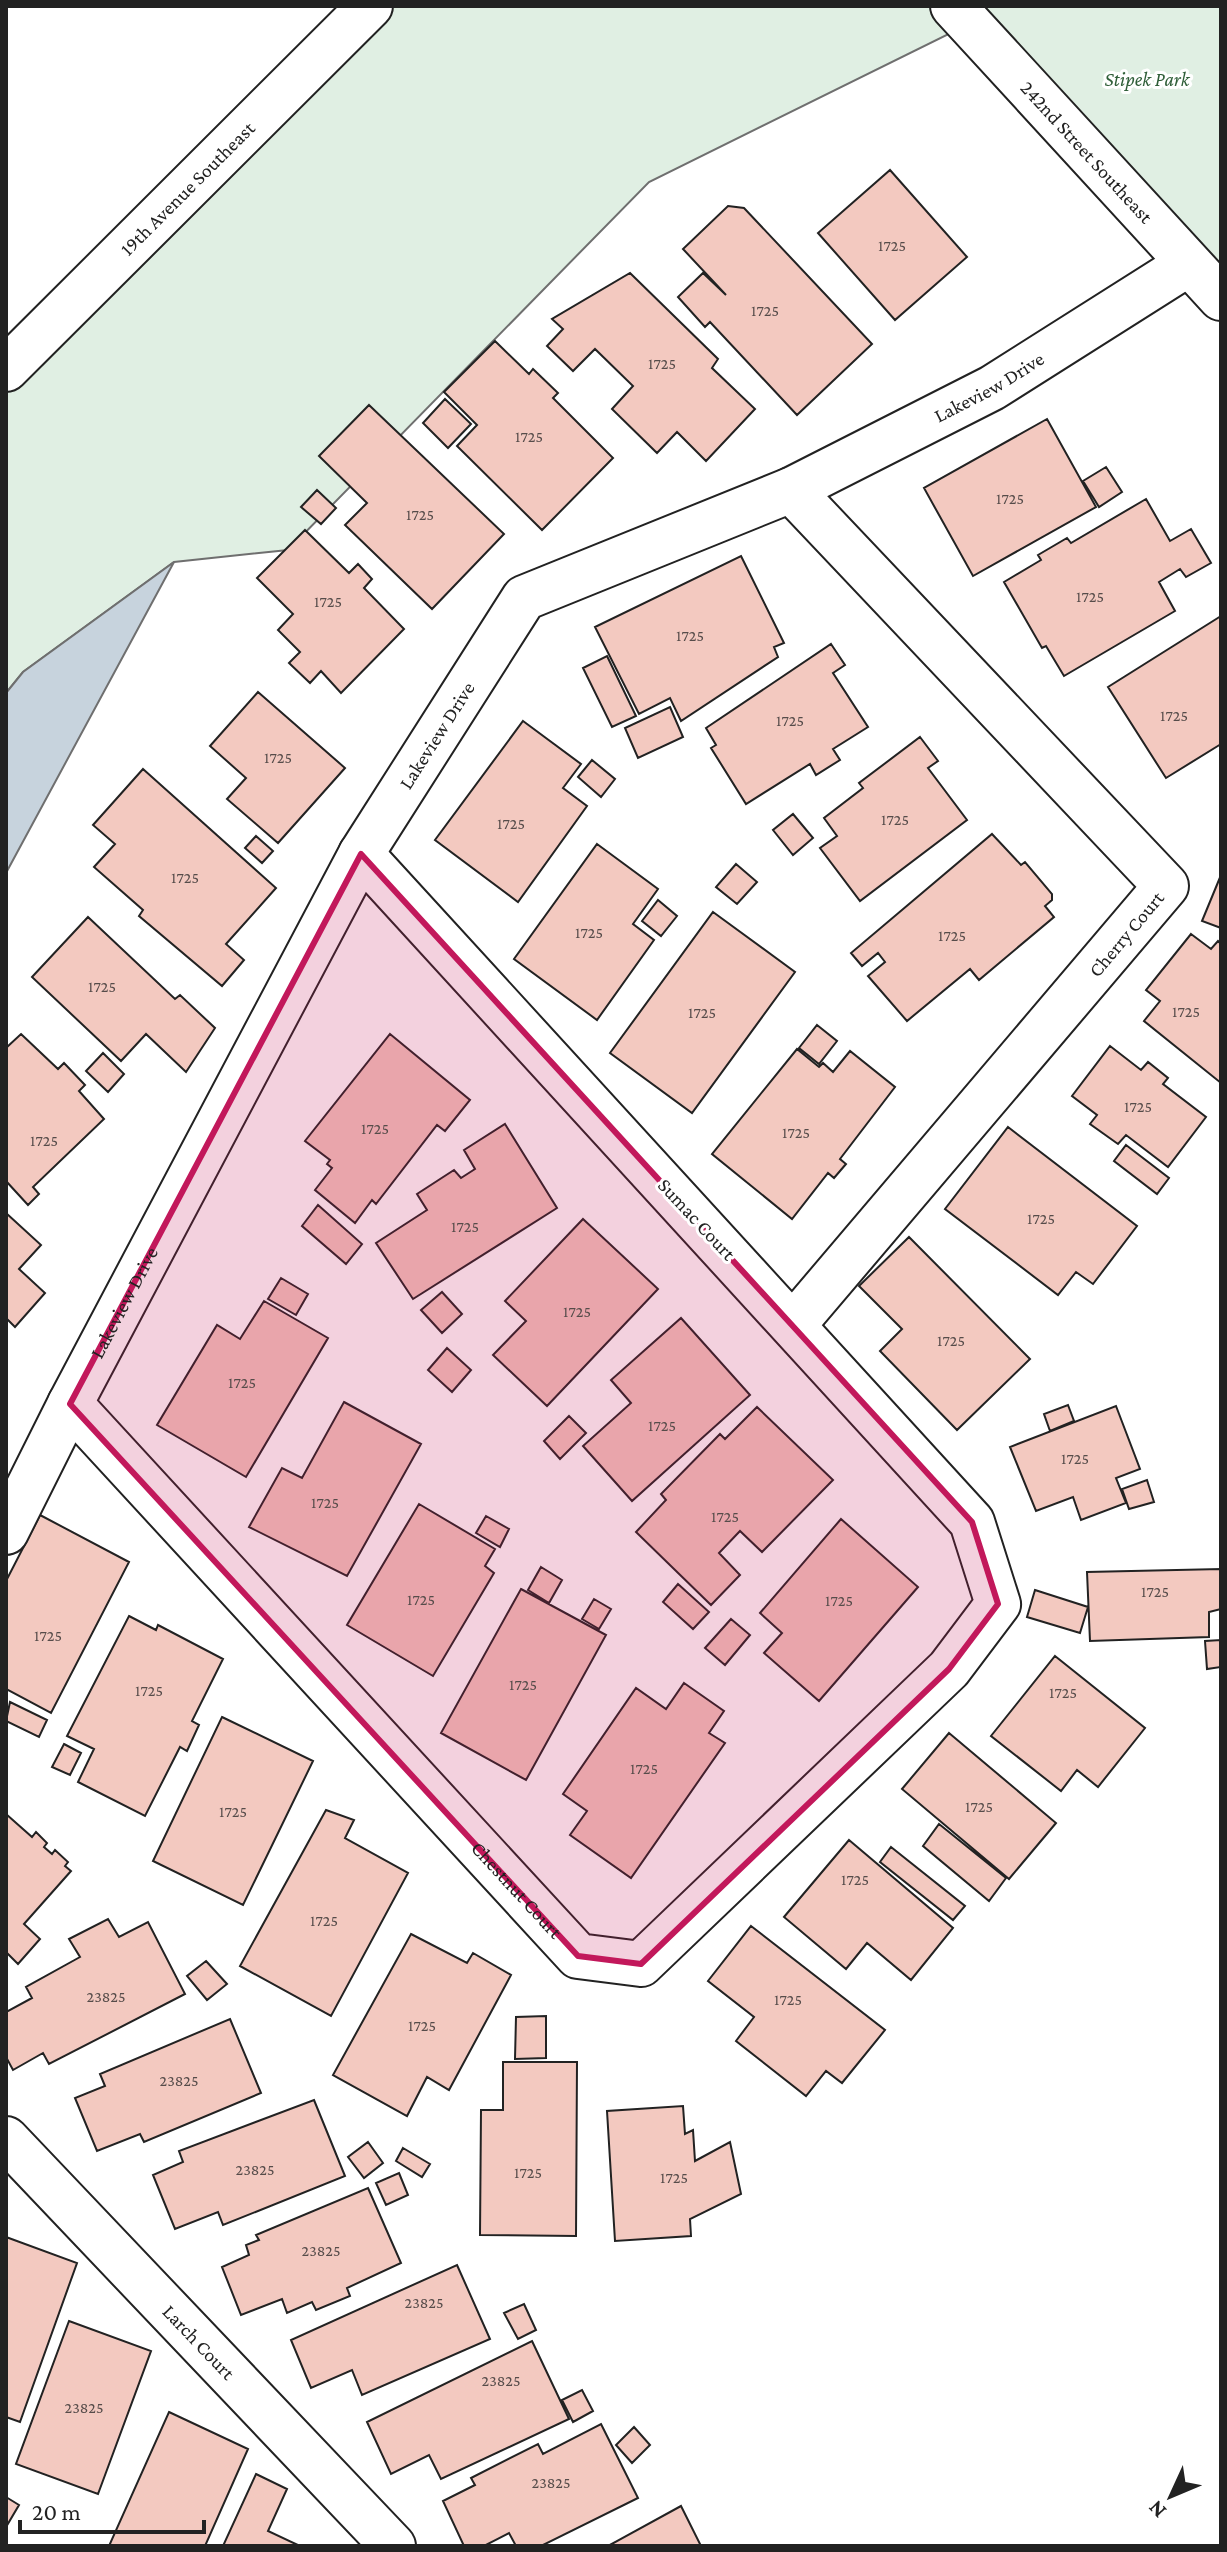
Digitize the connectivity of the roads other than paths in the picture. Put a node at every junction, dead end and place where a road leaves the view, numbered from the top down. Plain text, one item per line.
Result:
1 (370, 6) edge
2 (953, 6) edge
3 (1188, 264) junction
4 (1221, 298) edge
5 (6, 369) edge
6 (791, 490) junction
7 (361, 854) junction
8 (794, 1324) junction
9 (70, 1404) junction
10 (6, 1532) edge
11 (998, 1604) joint
12 (6, 2139) edge
13 (393, 2546) edge

1 - 5 street, 19th Avenue Southeast
2 - 3 street, 242nd Street Southeast
3 - 4 street, 242nd Street Southeast
3 - 6 street, Lakeview Drive
6 - 7 street, Lakeview Drive
6 - 8 street, Cherry Court
7 - 8 street, Sumac Court
7 - 9 street, Lakeview Drive
8 - 11 street, Sumac Court
9 - 10 street, Lakeview Drive
9 - 11 street, Chestnut Court
12 - 13 street, Larch Court

